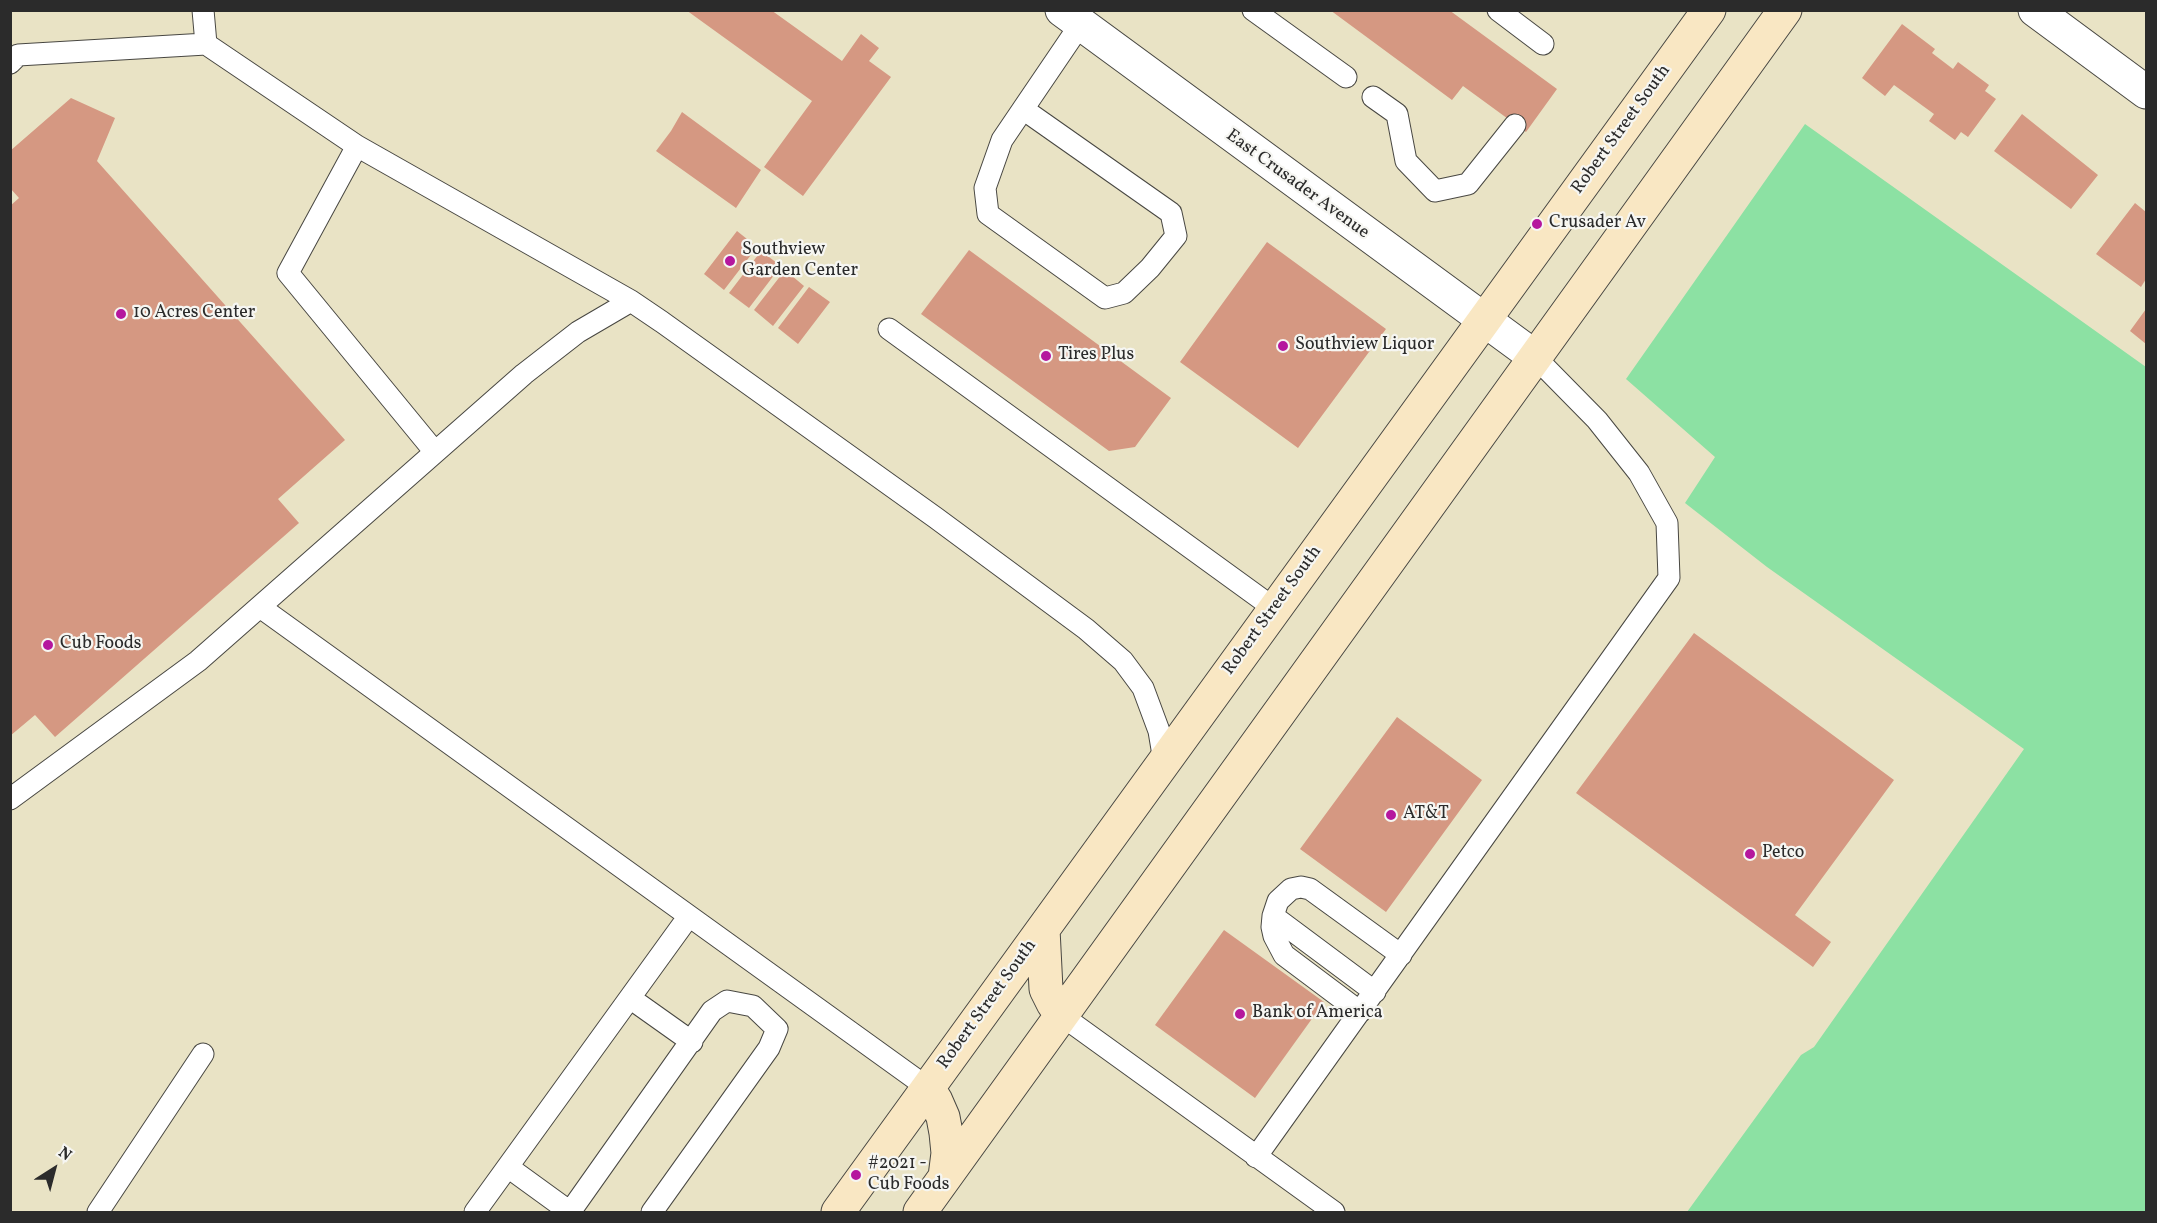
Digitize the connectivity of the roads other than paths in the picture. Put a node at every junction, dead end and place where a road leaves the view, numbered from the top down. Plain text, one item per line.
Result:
1 (203, 10) edge
2 (1252, 10) edge
3 (1498, 10) edge
4 (1709, 10) edge
5 (1785, 10) edge
6 (2035, 10) edge
7 (1071, 18) edge
8 (206, 44) junction
9 (1543, 44) dead end
10 (10, 63) edge
11 (1346, 77) dead end
12 (2146, 92) edge
13 (1373, 96) dead end
14 (1023, 109) junction
15 (1515, 125) dead end
16 (357, 146) junction
17 (631, 301) junction
18 (1484, 321) junction
19 (889, 329) dead end
20 (1535, 357) junction
21 (435, 452) junction
22 (260, 607) junction
23 (1275, 609) junction
24 (1164, 760) junction
25 (10, 799) edge
26 (689, 916) junction
27 (1273, 916) junction
28 (1043, 929) junction
29 (1401, 955) junction
30 (1375, 992) junction
31 (630, 998) junction
32 (1360, 1012) junction
33 (1061, 1015) junction
34 (692, 1042) junction
35 (203, 1054) dead end
36 (928, 1088) junction
37 (1256, 1156) junction
38 (507, 1167) junction
39 (945, 1177) junction
40 (98, 1212) edge
41 (475, 1212) edge
42 (652, 1212) edge
43 (838, 1212) edge
44 (920, 1212) edge
45 (1334, 1212) edge

1 - 8 lane
2 - 11 lane
3 - 9 lane
4 - 18 main road, Robert Street South
5 - 20 main road
6 - 12 street
7 - 14 lane
7 - 18 street, East Crusader Avenue
8 - 10 lane
8 - 16 lane
13 - 15 lane
14 - 14 lane
16 - 17 lane
16 - 21 lane
17 - 21 lane
17 - 24 lane
18 - 20 street, East Crusader Avenue
18 - 23 main road, Robert Street South
19 - 23 lane
20 - 29 lane
20 - 33 main road
21 - 22 lane
22 - 25 lane
22 - 26 lane
23 - 24 main road, Robert Street South
24 - 28 main road, Robert Street South
26 - 31 lane
26 - 36 lane
27 - 29 lane
27 - 30 lane
27 - 32 lane
28 - 33 main road
28 - 36 main road, Robert Street South
29 - 30 lane
30 - 32 lane
31 - 34 lane
31 - 38 lane
32 - 37 lane
33 - 37 lane
33 - 39 main road
34 - 38 lane
34 - 42 lane
35 - 40 lane
36 - 39 main road
36 - 43 main road, Robert Street South
37 - 45 lane
38 - 41 lane
39 - 44 main road

